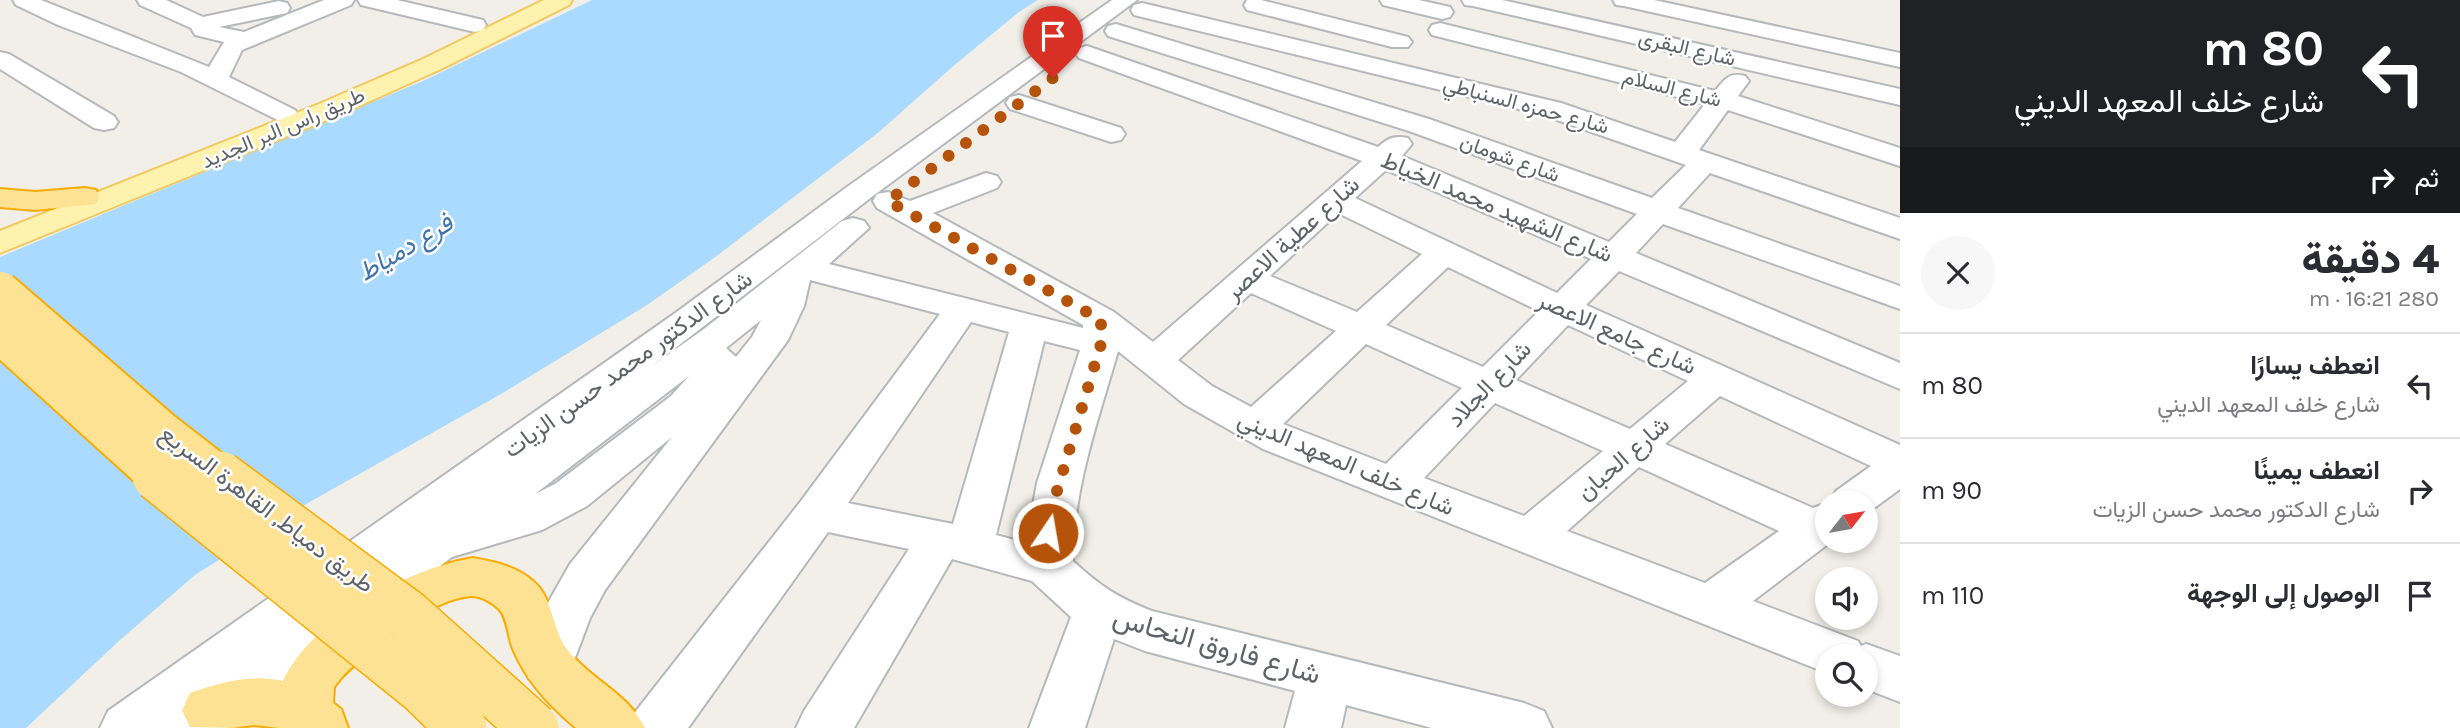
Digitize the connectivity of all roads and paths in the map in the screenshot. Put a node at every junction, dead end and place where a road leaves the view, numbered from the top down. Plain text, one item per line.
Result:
1 (24, 0) edge
2 (148, 0) edge
3 (302, 0) edge
4 (343, 0) edge
5 (369, 0) edge
6 (534, 0) edge
7 (561, 0) edge
8 (1391, 0) edge
9 (1624, 0) edge
10 (1728, 0) edge
11 (1260, 2) edge
12 (1347, 6) dead end
13 (1570, 6) edge
14 (1463, 9) edge
15 (1760, 9) junction
16 (1125, 19) edge
17 (1676, 20) edge
18 (1321, 22) junction
19 (201, 24) junction
20 (475, 25) junction
21 (1213, 27) junction
22 (247, 40) junction
23 (1532, 43) junction
24 (1284, 44) junction
25 (1408, 44) junction
26 (1900, 48) edge
27 (1317, 51) junction
28 (0, 59) edge
29 (1900, 60) edge
30 (399, 61) junction
31 (432, 64) junction
32 (1377, 66) junction
33 (1628, 66) junction
34 (1742, 74) junction
35 (1900, 76) edge
36 (215, 79) junction
37 (1273, 80) junction
38 (1483, 80) junction
39 (1900, 97) edge
40 (1019, 103) junction
41 (1590, 103) junction
42 (1234, 105) junction
43 (1854, 112) junction
44 (1900, 114) edge
45 (286, 116) junction
46 (104, 122) dead end
47 (1419, 125) junction
48 (1111, 134) dead end
49 (1900, 157) edge
50 (1382, 158) junction
51 (1693, 159) junction
52 (986, 182) dead end
53 (85, 197) junction
54 (0, 198) edge
55 (1335, 200) junction
56 (898, 206) junction
57 (1657, 211) junction
58 (1900, 229) edge
59 (0, 230) edge
60 (0, 243) edge
61 (1443, 253) junction
62 (1612, 255) junction
63 (799, 272) junction
64 (1247, 278) junction
65 (0, 290) edge
66 (1900, 298) edge
67 (1563, 309) junction
68 (961, 310) junction
69 (1029, 327) junction
70 (1361, 329) junction
71 (1101, 332) junction
72 (0, 334) edge
73 (1153, 362) junction
74 (1716, 377) junction
75 (1900, 377) edge
76 (1489, 384) junction
77 (1254, 427) junction
78 (1634, 448) junction
79 (1900, 465) edge
80 (1392, 484) junction
81 (1867, 490) edge
82 (1815, 511) edge
83 (817, 513) junction
84 (1815, 529) edge
85 (1530, 537) junction
86 (955, 542) junction
87 (1049, 568) junction
88 (1710, 606) junction
89 (1098, 611) junction
90 (1815, 646) edge
91 (548, 663) junction
92 (1878, 671) edge
93 (1325, 677) junction
94 (1900, 680) edge
95 (197, 719) edge
96 (316, 722) edge
97 (128, 728) edge
98 (462, 728) edge
99 (534, 728) edge
100 (617, 728) edge
101 (656, 728) edge
102 (824, 728) edge
103 (1057, 728) edge
104 (1313, 728) edge
105 (1524, 728) edge

1 - 36 street
2 - 19 street
3 - 19 street
4 - 22 street
5 - 20 street
6 - 20 main road, طريق راس البر الجديد
7 - 31 main road, طريق راس البر الجديد
8 - 14 street
9 - 17 street
10 - 15 street
11 - 18 street
11 - 21 street
12 - 18 street
13 - 14 street
13 - 17 street
13 - 23 street, شارع عطية الاعصر
14 - 23 street, شارع السلام
14 - 25 street
15 - 17 street
15 - 26 street
16 - 21 street, شارع حمزه السنباطي
16 - 37 street, شارع شومان
16 - 40 street, شارع الدكتور محمد حسن الزيات
16 - 42 street, شارع الشهيد محمد الخياط
16 - 97 street, شارع الدكتور محمد حسن الزيات
17 - 33 street
17 - 34 street
18 - 24 street
18 - 25 street
19 - 22 street
20 - 30 main road, طريق راس البر الجديد
21 - 24 street, شارع حمزه السنباطي
22 - 36 street
23 - 33 street, شارع السلام
23 - 38 street, شارع عطية الاعصر
24 - 27 street, شارع حمزه السنباطي
25 - 32 street
25 - 38 street
27 - 32 street, شارع حمزه السنباطي
27 - 37 street
28 - 46 street
29 - 34 street
30 - 31 main road
30 - 45 main road, طريق راس البر الجديد
31 - 60 main road, طريق راس البر الجديد
32 - 38 street, شارع حمزه السنباطي
33 - 34 street, شارع السلام
33 - 41 street
34 - 35 street
34 - 41 street
34 - 43 street, شارع السلام
34 - 43 street, شارع البقرى
34 - 51 street, شارع الجلاد
36 - 45 street
37 - 42 street
37 - 47 street, شارع شومان
38 - 41 street, شارع حمزه السنباطي
38 - 47 street, شارع عطية الاعصر
39 - 43 street, شارع البقرى
40 - 48 street
40 - 56 street, شارع الدكتور محمد حسن الزيات
41 - 51 street, شارع حمزه السنباطي
42 - 50 street, شارع الشهيد محمد الخياط
43 - 44 street
43 - 49 street, شارع السلام
45 - 53 main road, طريق راس البر الجديد
47 - 50 street, شارع عطية الاعصر
47 - 57 street, شارع شومان
50 - 55 street, شارع عطية الاعصر
50 - 62 street, شارع الشهيد محمد الخياط
51 - 57 street, شارع الجلاد
51 - 58 street, شارع حمزه السنباطي
52 - 56 street
53 - 54 highway
53 - 59 main road, طريق راس البر الجديد
55 - 61 street, شارع جامع الاعصر
55 - 64 street, شارع عطية الاعصر
56 - 63 street, شارع الدكتور محمد حسن الزيات
56 - 71 street, شارع خلف المعهد الديني
57 - 62 street, شارع الجلاد
57 - 66 street, شارع شومان
61 - 67 street, شارع جامع الاعصر
61 - 70 street
62 - 67 street, شارع الجلاد
62 - 75 street, شارع الشهيد محمد الخياط
63 - 68 street
63 - 91 street
63 - 95 street, شارع الدكتور محمد حسن الزيات
64 - 70 street
64 - 73 street, شارع عطية الاعصر
65 - 99 highway, طريق دمياط, القاهرة السريع, bridge
67 - 74 street, شارع جامع الاعصر
67 - 76 street, شارع الجلاد
68 - 69 street
68 - 83 street
69 - 71 street
69 - 86 street
70 - 76 street
70 - 77 street
71 - 73 street, شارع خلف المعهد الديني
71 - 87 street
72 - 98 highway, طريق دمياط, القاهرة السريع, bridge
73 - 77 street, شارع خلف المعهد الديني
74 - 78 street, شارع الحبان
74 - 79 street, شارع جامع الاعصر
76 - 78 street
76 - 80 street, شارع الجلاد
77 - 80 street, شارع خلف المعهد الديني
78 - 82 street
78 - 85 street, شارع الحبان
79 - 81 street
80 - 85 street, شارع خلف المعهد الديني
83 - 86 street
83 - 101 street
84 - 88 street
85 - 88 street, شارع خلف المعهد الديني
86 - 87 street
86 - 102 street
87 - 89 street, شارع فاروق النحاس
88 - 90 street, شارع خلف المعهد الديني
89 - 93 street, شارع فاروق النحاس
89 - 103 street
91 - 96 highway
91 - 100 highway
92 - 94 street
93 - 104 street
93 - 105 street, شارع فاروق النحاس
95 - 96 highway

